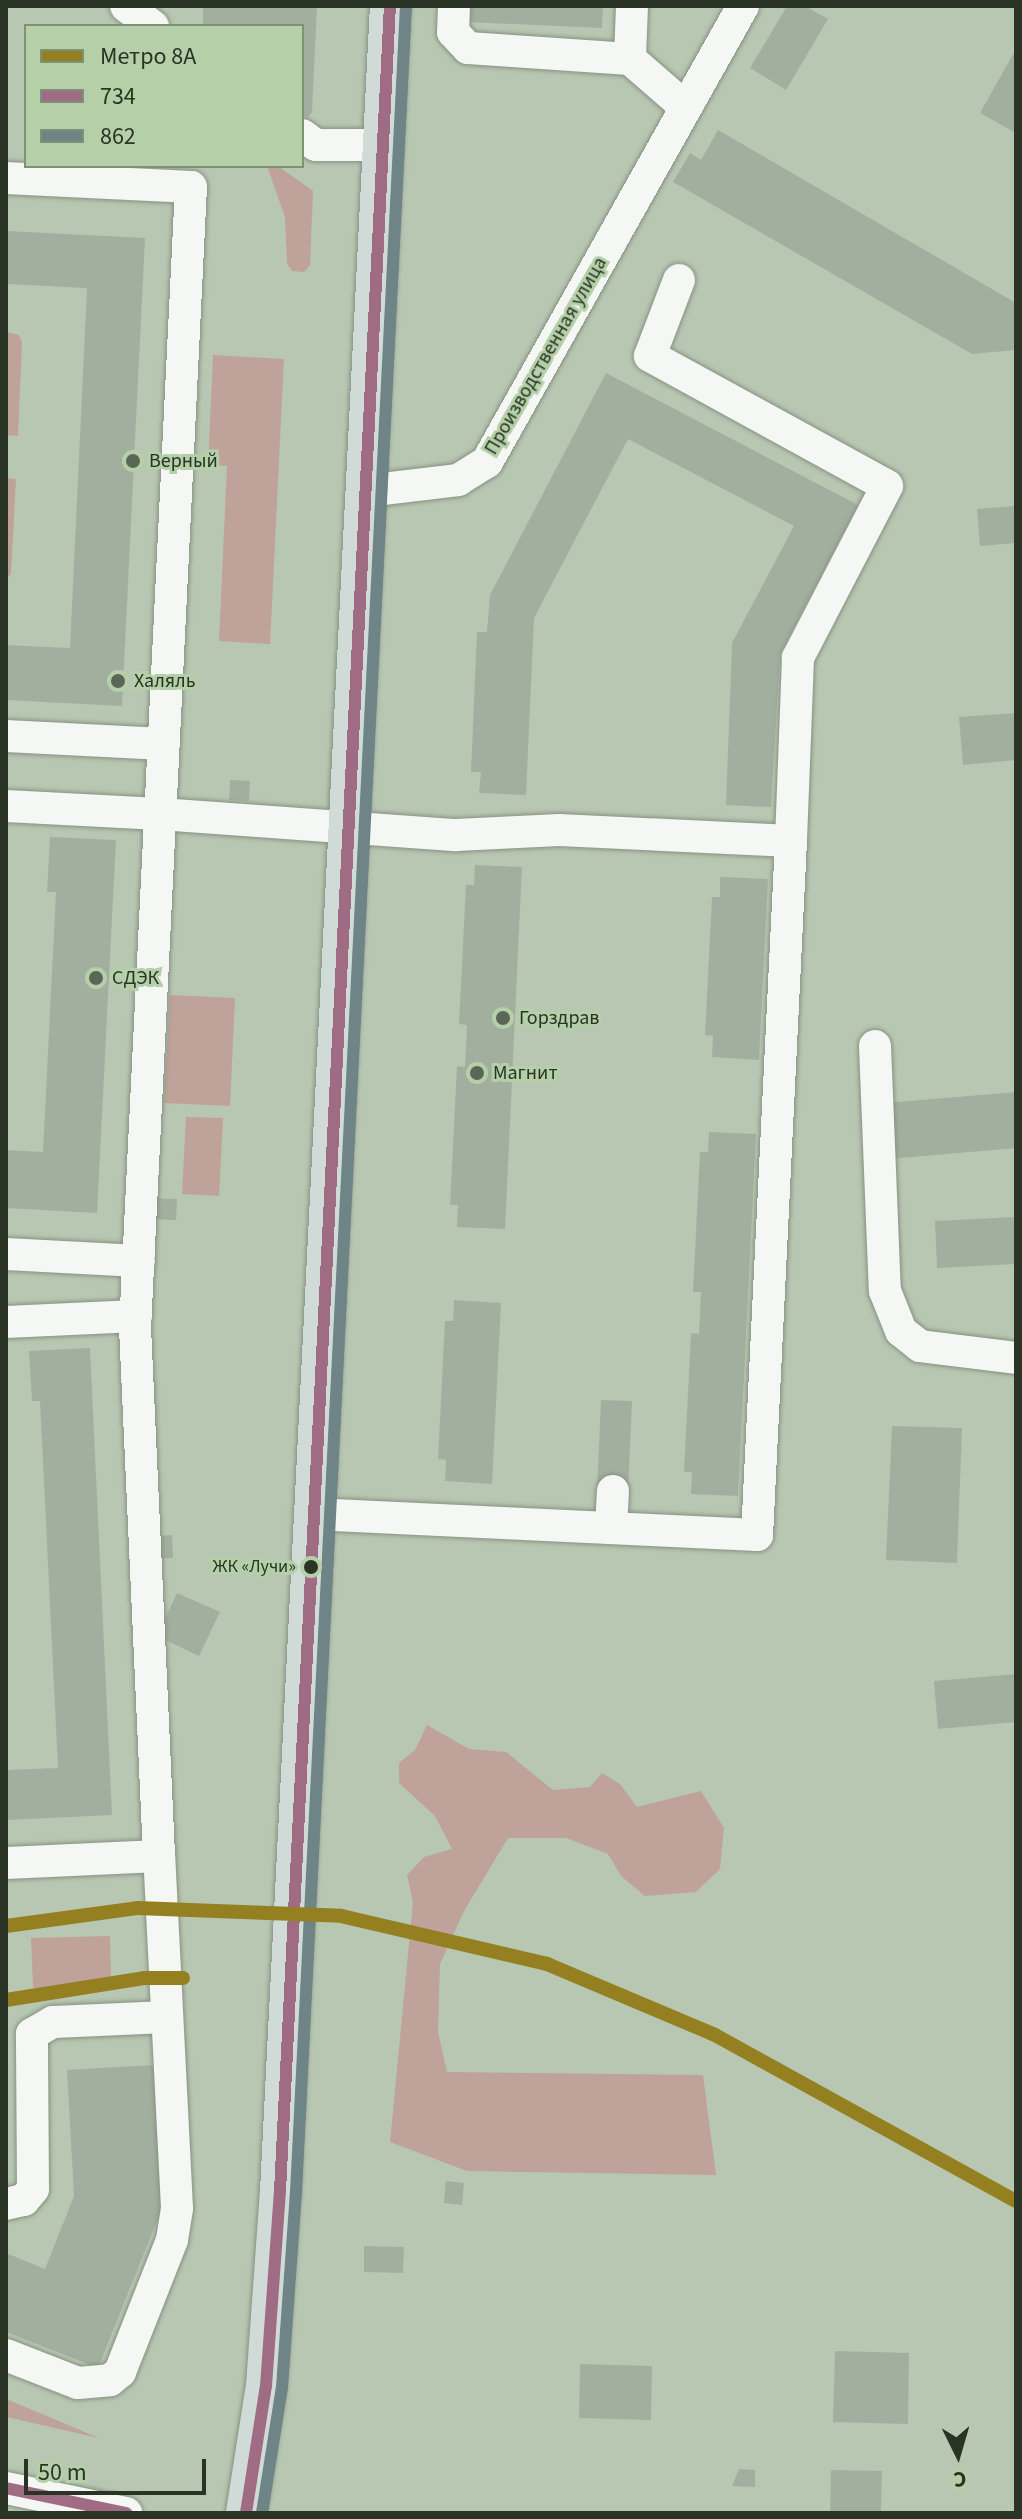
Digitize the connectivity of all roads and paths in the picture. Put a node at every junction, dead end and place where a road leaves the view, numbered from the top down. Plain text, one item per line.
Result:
1 (126, 6) edge
2 (390, 6) edge
3 (454, 6) edge
4 (632, 6) edge
5 (743, 6) edge
6 (150, 24) edge
7 (630, 59) junction
8 (684, 106) junction
9 (304, 136) edge
10 (384, 145) junction
11 (6, 178) edge
12 (679, 280) dead end
13 (366, 491) junction
14 (6, 736) edge
15 (164, 744) junction
16 (6, 806) edge
17 (160, 814) junction
18 (350, 823) junction
19 (791, 841) junction
20 (875, 1046) dead end
21 (6, 1254) edge
22 (139, 1261) junction
23 (136, 1316) junction
24 (6, 1322) edge
25 (1016, 1358) edge
26 (613, 1491) dead end
27 (318, 1514) junction
28 (611, 1528) junction
29 (159, 1856) junction
30 (6, 1863) edge
31 (167, 2017) junction
32 (6, 2204) edge
33 (6, 2355) edge
34 (6, 2488) edge
35 (126, 2513) edge
36 (246, 2513) edge

1 - 6 street
2 - 10 main road
3 - 7 street
4 - 7 street
5 - 8 street, Производственная улица
7 - 8 street
8 - 13 street, Производственная улица
9 - 10 street
10 - 13 main road
11 - 15 street
12 - 19 street
13 - 18 main road
14 - 15 street
15 - 17 street
16 - 17 street
17 - 18 street
17 - 22 street
18 - 19 street
18 - 27 main road
19 - 28 street
20 - 25 street
21 - 22 street
22 - 23 street
23 - 24 street
23 - 29 street
26 - 28 street
27 - 28 street
27 - 36 main road
29 - 30 street
29 - 31 street
31 - 32 street
31 - 33 street
34 - 35 street

